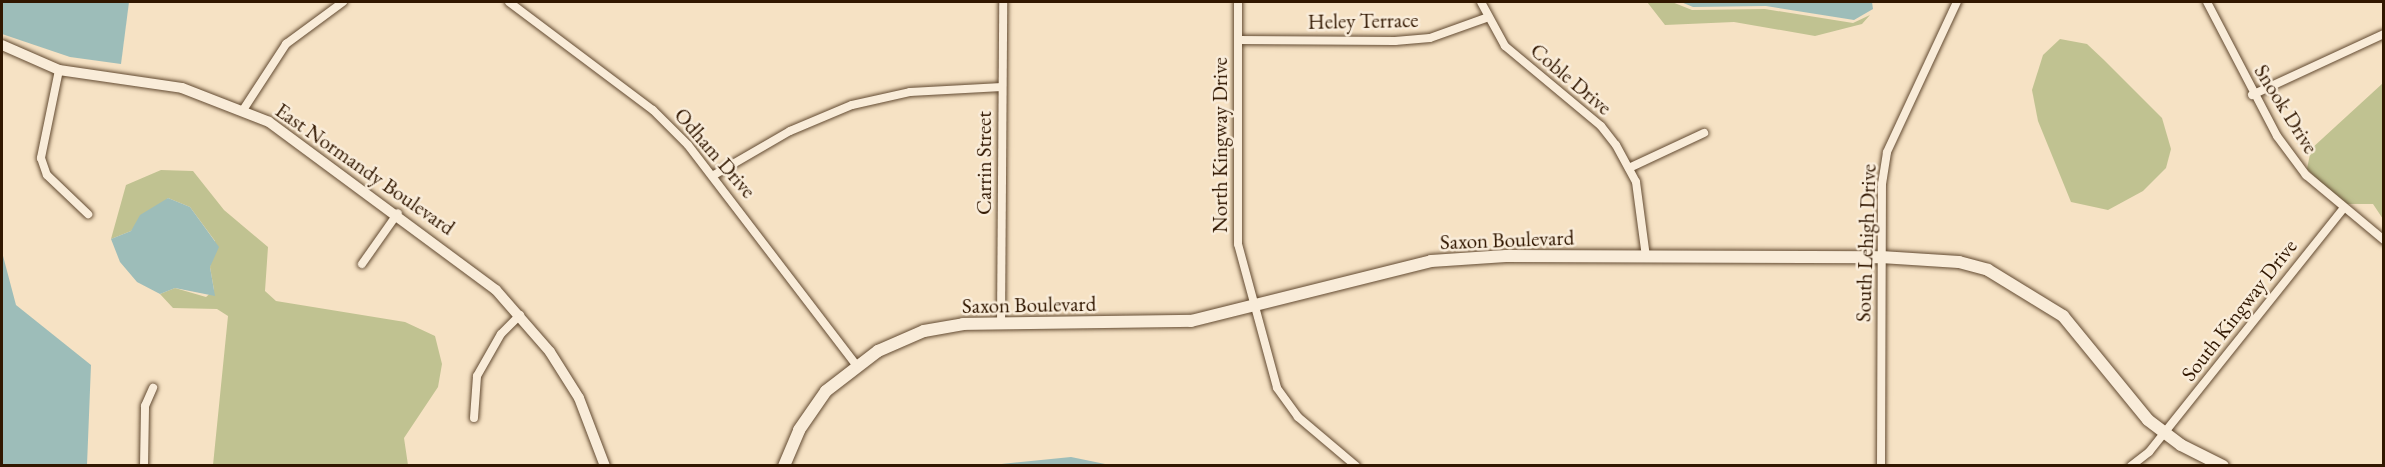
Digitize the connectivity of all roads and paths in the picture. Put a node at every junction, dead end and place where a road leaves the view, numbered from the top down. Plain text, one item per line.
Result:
1 (343, 2) edge
2 (509, 2) edge
3 (1003, 2) edge
4 (1238, 2) edge
5 (1480, 2) edge
6 (1958, 2) edge
7 (2207, 2) edge
8 (1486, 18) junction
9 (2384, 34) edge
10 (1238, 40) junction
11 (2, 45) edge
12 (59, 69) junction
13 (1002, 87) junction
14 (2252, 95) junction
15 (243, 110) junction
16 (1704, 133) dead end
17 (1629, 168) junction
18 (714, 175) junction
19 (2342, 210) junction
20 (398, 213) junction
21 (88, 214) dead end
22 (2384, 240) edge
23 (1646, 257) junction
24 (1881, 257) junction
25 (362, 264) dead end
26 (1254, 306) junction
27 (520, 315) junction
28 (1001, 324) junction
29 (856, 365) junction
30 (153, 388) dead end
31 (474, 418) dead end
32 (2164, 433) junction
33 (144, 465) edge
34 (605, 465) edge
35 (784, 465) edge
36 (1356, 465) edge
37 (1881, 465) edge
38 (2131, 465) edge
39 (2223, 465) edge

1 - 15 street
2 - 18 street, Odham Drive
3 - 13 street, Carrin Street
4 - 10 street, North Kingway Drive
5 - 8 street, Coble Drive
6 - 24 street, South Lehigh Drive
7 - 14 street, Snook Drive
8 - 10 street, Heley Terrace
8 - 17 street, Coble Drive
9 - 14 street
10 - 26 street, North Kingway Drive
11 - 12 street, East Normandy Boulevard
12 - 15 street, East Normandy Boulevard
12 - 21 street
13 - 18 street
13 - 28 street, Carrin Street
14 - 19 street, Snook Drive
15 - 20 street, East Normandy Boulevard
16 - 17 street
17 - 23 street, Coble Drive
18 - 29 street, Odham Drive
19 - 22 street, Snook Drive
19 - 32 street, South Kingway Drive
20 - 25 street
20 - 27 street, East Normandy Boulevard
23 - 24 main road, Saxon Boulevard
23 - 26 main road, Saxon Boulevard
24 - 32 main road, Saxon Boulevard
24 - 37 street, South Lehigh Drive
26 - 28 main road, Saxon Boulevard
26 - 36 street, North Kingway Drive
27 - 31 street
27 - 34 street, East Normandy Boulevard
28 - 29 main road, Saxon Boulevard
29 - 35 main road, Saxon Boulevard
30 - 33 street
32 - 38 street, South Kingway Drive
32 - 39 main road, Saxon Boulevard

